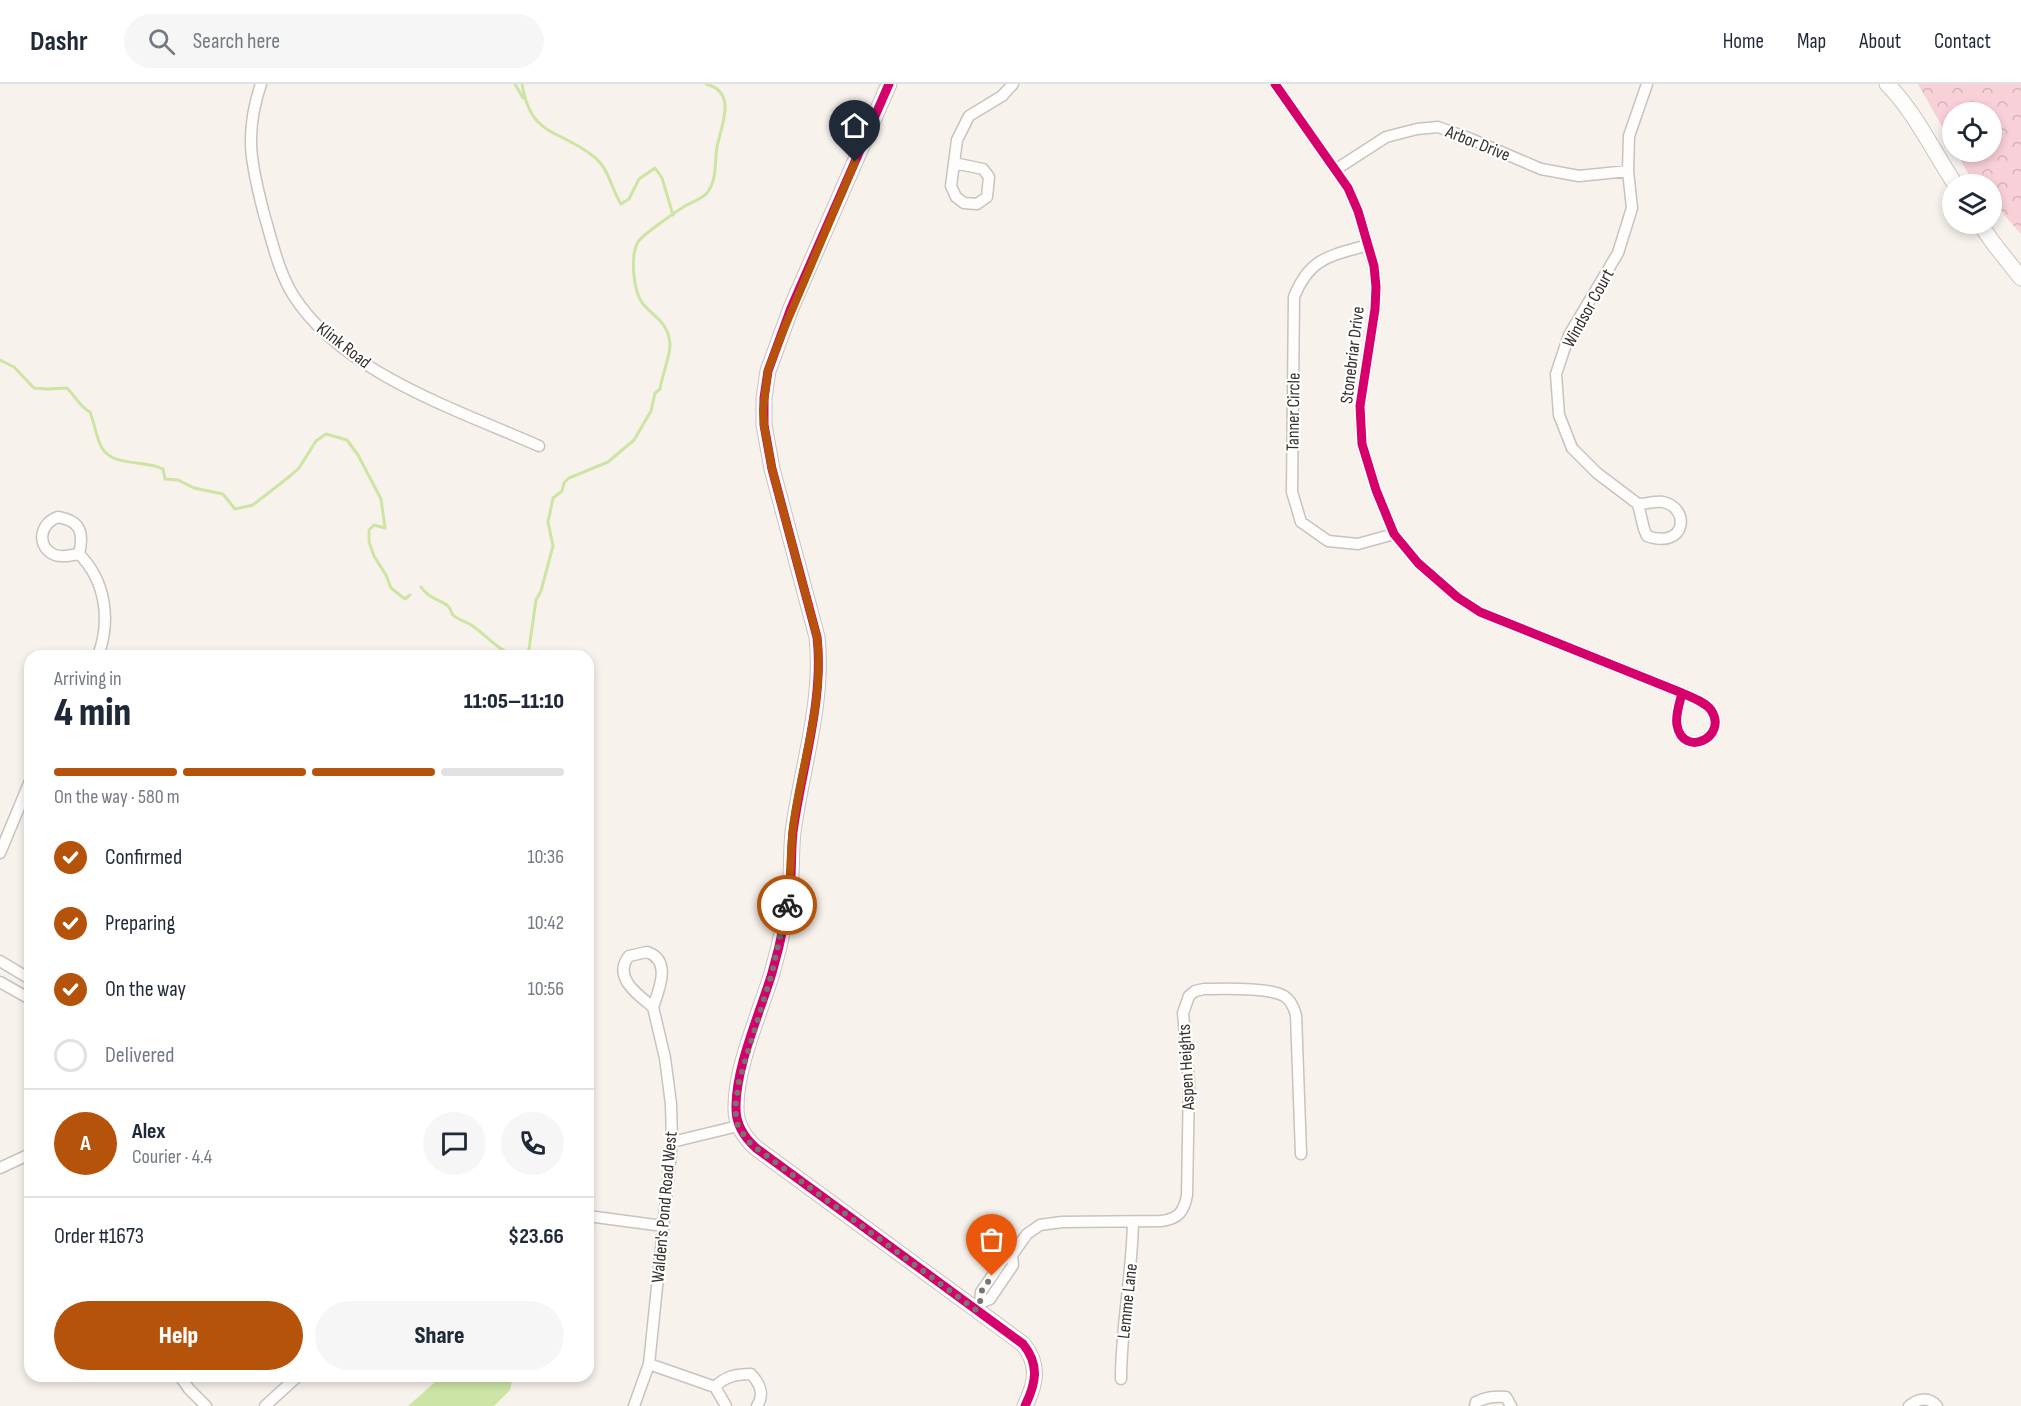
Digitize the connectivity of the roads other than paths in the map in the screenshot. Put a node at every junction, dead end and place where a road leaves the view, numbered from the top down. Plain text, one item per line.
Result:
1 (261, 84) edge
2 (889, 84) edge
3 (1013, 84) edge
4 (1275, 84) edge
5 (1647, 84) edge
6 (1887, 84) edge
7 (954, 163) dead end
8 (1335, 170) junction
9 (1628, 171) junction
10 (1948, 174) edge
11 (1987, 234) edge
12 (1368, 245) junction
13 (2021, 278) edge
14 (539, 446) dead end
15 (1638, 504) dead end
16 (1394, 534) junction
17 (80, 554) dead end
18 (99, 650) edge
19 (1682, 693) junction
20 (24, 795) edge
21 (0, 853) edge
22 (0, 961) edge
23 (24, 975) edge
24 (0, 982) edge
25 (24, 996) edge
26 (653, 1007) junction
27 (738, 1126) junction
28 (672, 1142) junction
29 (1301, 1154) dead end
30 (24, 1157) edge
31 (0, 1168) edge
32 (594, 1216) edge
33 (1133, 1222) junction
34 (663, 1226) junction
35 (978, 1306) junction
36 (649, 1364) junction
37 (1121, 1379) dead end
38 (184, 1382) edge
39 (291, 1382) edge
40 (715, 1387) junction
41 (206, 1406) edge
42 (265, 1406) edge
43 (634, 1406) edge
44 (726, 1406) edge
45 (757, 1406) edge
46 (1025, 1406) edge
47 (1475, 1406) edge
48 (1510, 1406) edge
49 (1909, 1406) edge
50 (1937, 1406) edge

1 - 14 street, Klink Road
2 - 27 street
3 - 7 street
4 - 8 street, Stonebriar Drive
5 - 9 street, Windsor Court
6 - 10 street
8 - 9 street, Arbor Drive
8 - 12 street, Stonebriar Drive
9 - 15 street, Windsor Court
11 - 13 street
12 - 16 street, Stonebriar Drive
12 - 16 street, Tanner Circle
16 - 19 street, Stonebriar Drive
17 - 18 street
19 - 19 street, Stonebriar Drive
20 - 21 street
22 - 23 street
24 - 25 street
26 - 26 street, Walden's Pond Road West
26 - 28 street, Walden's Pond Road West
27 - 28 street
27 - 35 street
28 - 34 street, Walden's Pond Road West
29 - 33 street, Aspen Heights
30 - 31 street
32 - 34 street
33 - 35 street, Aspen Heights
33 - 37 street, Lemme Lane
34 - 36 street, Walden's Pond Road West
35 - 46 street
36 - 40 street
36 - 43 street, Walden's Pond Road West
38 - 41 street
39 - 42 street
40 - 44 street
40 - 45 street
47 - 48 street
49 - 50 street

